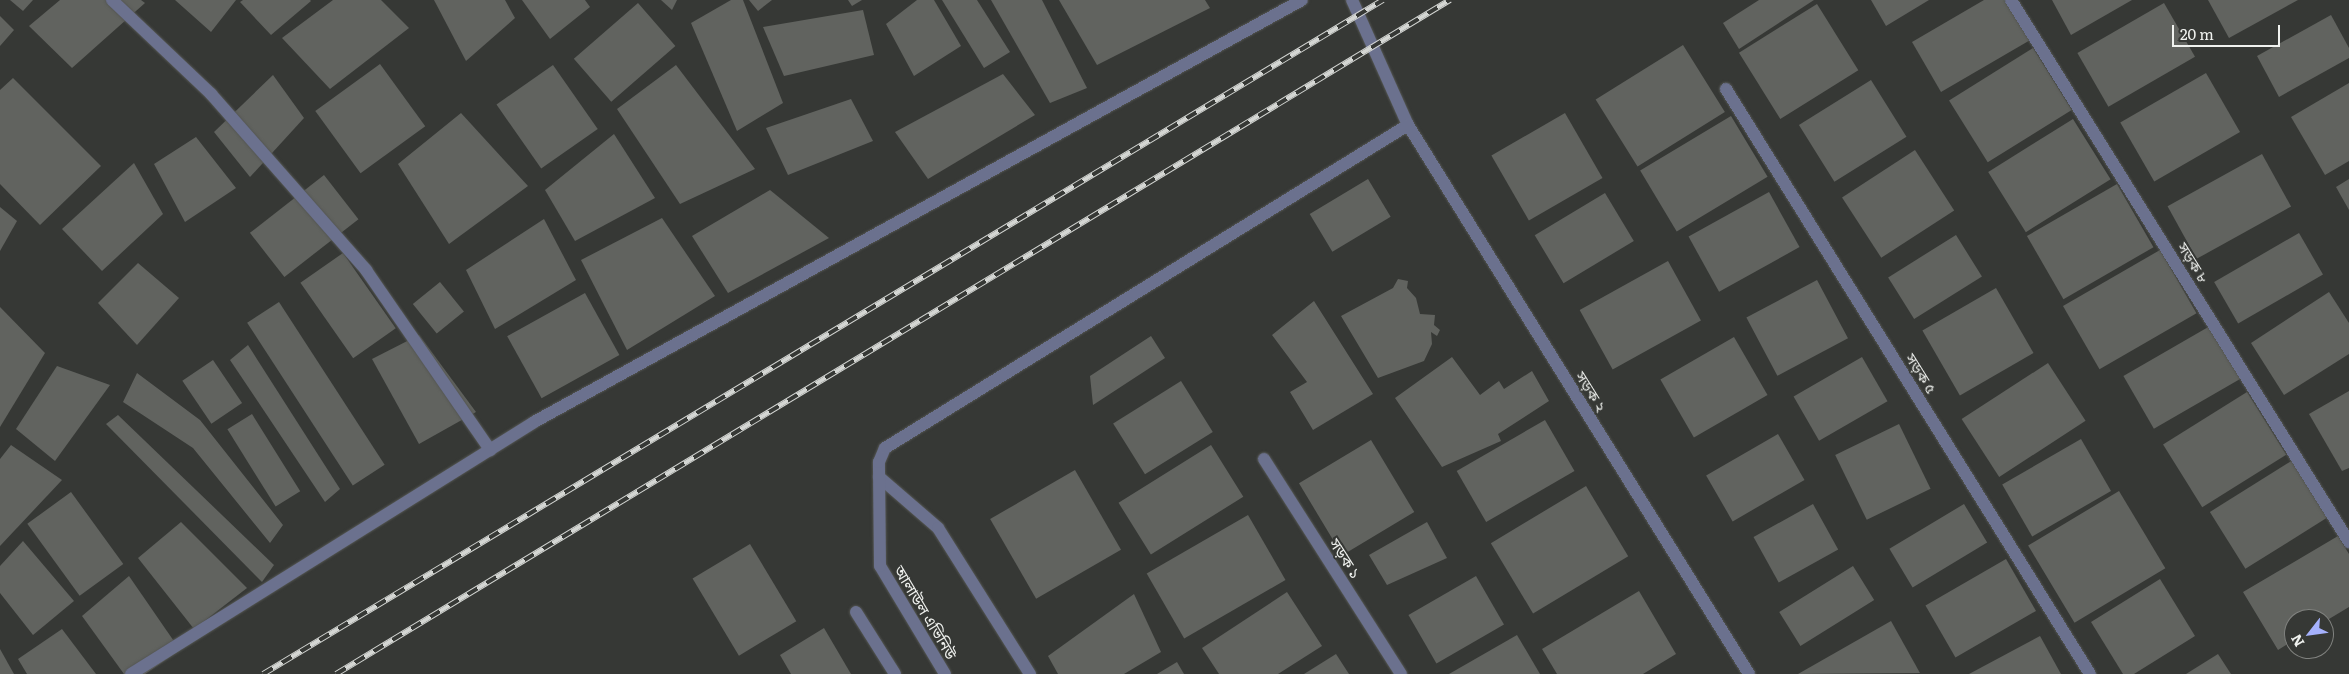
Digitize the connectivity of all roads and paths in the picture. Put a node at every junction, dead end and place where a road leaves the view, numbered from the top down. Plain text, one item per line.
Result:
1 (112, 0) edge
2 (1302, 0) edge
3 (1352, 0) edge
4 (2011, 0) edge
5 (1726, 90) dead end
6 (1408, 125) junction
7 (490, 450) junction
8 (1264, 459) dead end
9 (879, 477) junction
10 (2349, 542) edge
11 (856, 612) dead end
12 (131, 674) edge
13 (895, 674) edge
14 (945, 674) edge
15 (1030, 674) edge
16 (1401, 674) edge
17 (1749, 674) edge
18 (2090, 674) edge

1 - 7 street
2 - 7 street
3 - 6 street, সড়ক ২
4 - 10 street, সড়ক ৮
5 - 18 street, সড়ক ৫
6 - 9 street, আলাউল এভিনিউ
6 - 17 street, সড়ক ২
7 - 12 street
8 - 16 street, সড়ক ১
9 - 14 street, আলাউল এভিনিউ
9 - 15 street
11 - 13 street

